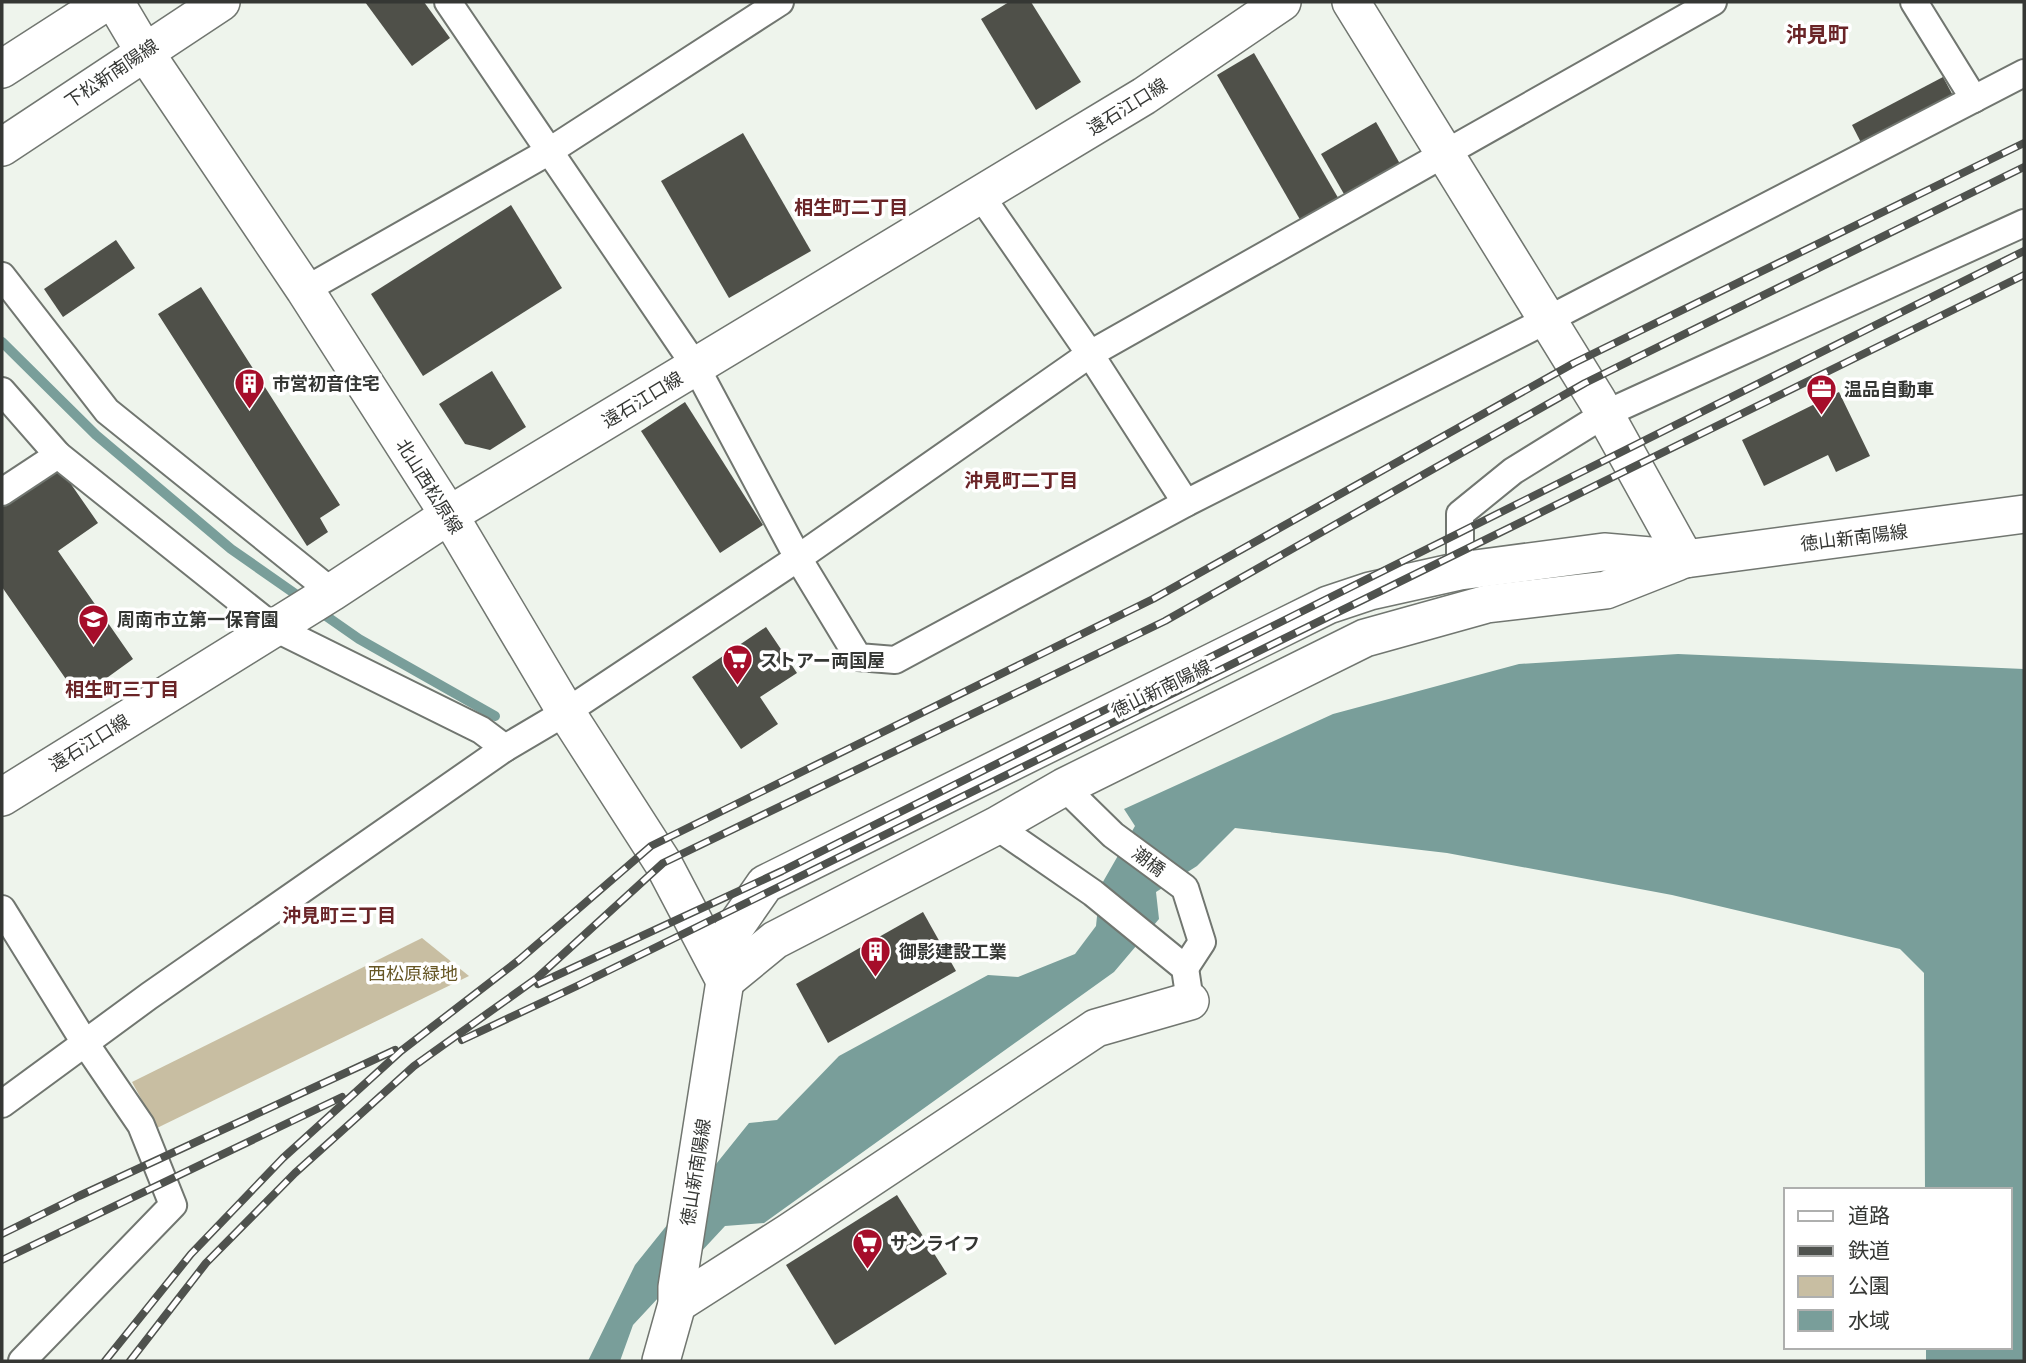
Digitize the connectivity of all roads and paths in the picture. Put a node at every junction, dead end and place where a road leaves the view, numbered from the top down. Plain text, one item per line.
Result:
1 (106, 2) edge
2 (115, 2) edge
3 (221, 2) edge
4 (448, 2) edge
5 (780, 2) edge
6 (1282, 2) edge
7 (1351, 2) edge
8 (1713, 2) edge
9 (1914, 2) edge
10 (144, 51) junction
11 (2, 69) edge
12 (2024, 73) edge
13 (1974, 99) junction
14 (2, 146) edge
15 (548, 152) junction
16 (1443, 152) junction
17 (981, 196) junction
18 (2024, 223) edge
19 (2, 276) edge
20 (305, 290) junction
21 (1547, 320) junction
22 (1090, 354) junction
23 (696, 367) junction
24 (2, 391) edge
25 (1605, 414) junction
26 (58, 455) junction
27 (2, 492) edge
28 (1186, 503) junction
29 (2024, 514) edge
30 (449, 515) junction
31 (797, 558) junction
32 (1685, 559) junction
33 (1460, 572) junction
34 (331, 593) junction
35 (282, 622) junction
36 (566, 712) junction
37 (505, 748) junction
38 (1064, 787) junction
39 (2, 797) edge
40 (996, 826) junction
41 (2, 909) edge
42 (725, 981) junction
43 (1188, 984) junction
44 (85, 1043) junction
45 (2, 1104) edge
46 (677, 1295) junction
47 (22, 1361) edge
48 (661, 1361) edge

1 - 11 street
2 - 10 street, 北山西松原線
3 - 10 street, 下松新南陽線
4 - 15 street
5 - 15 street
6 - 17 street, 遠石江口線
7 - 16 street
8 - 16 street
9 - 13 street
10 - 14 street, 下松新南陽線
10 - 20 street, 北山西松原線
12 - 13 street
13 - 21 street
15 - 20 street
15 - 23 street
16 - 21 street
16 - 22 street
17 - 22 street
17 - 23 street, 遠石江口線
18 - 25 street
19 - 34 street
20 - 30 street, 北山西松原線
21 - 25 street
21 - 28 street
22 - 28 street
22 - 31 street
23 - 30 street, 遠石江口線
23 - 31 street
24 - 26 street
25 - 32 street
25 - 33 street
26 - 27 street
26 - 35 street
28 - 31 street
29 - 32 street, 徳山新南陽線
30 - 34 street, 遠石江口線
30 - 36 street, 北山西松原線
31 - 36 street
32 - 33 street, 徳山新南陽線
32 - 38 street, 徳山新南陽線
33 - 42 street, 徳山新南陽線
34 - 35 street, 遠石江口線
35 - 37 street
35 - 39 street, 遠石江口線
36 - 37 street
36 - 42 street, 北山西松原線
37 - 44 street
38 - 40 street, 徳山新南陽線
38 - 43 street, 潮橋
40 - 42 street, 徳山新南陽線
40 - 43 street
41 - 44 street
42 - 46 street, 徳山新南陽線
43 - 46 street
44 - 45 street
44 - 47 street
46 - 48 street, 徳山新南陽線

